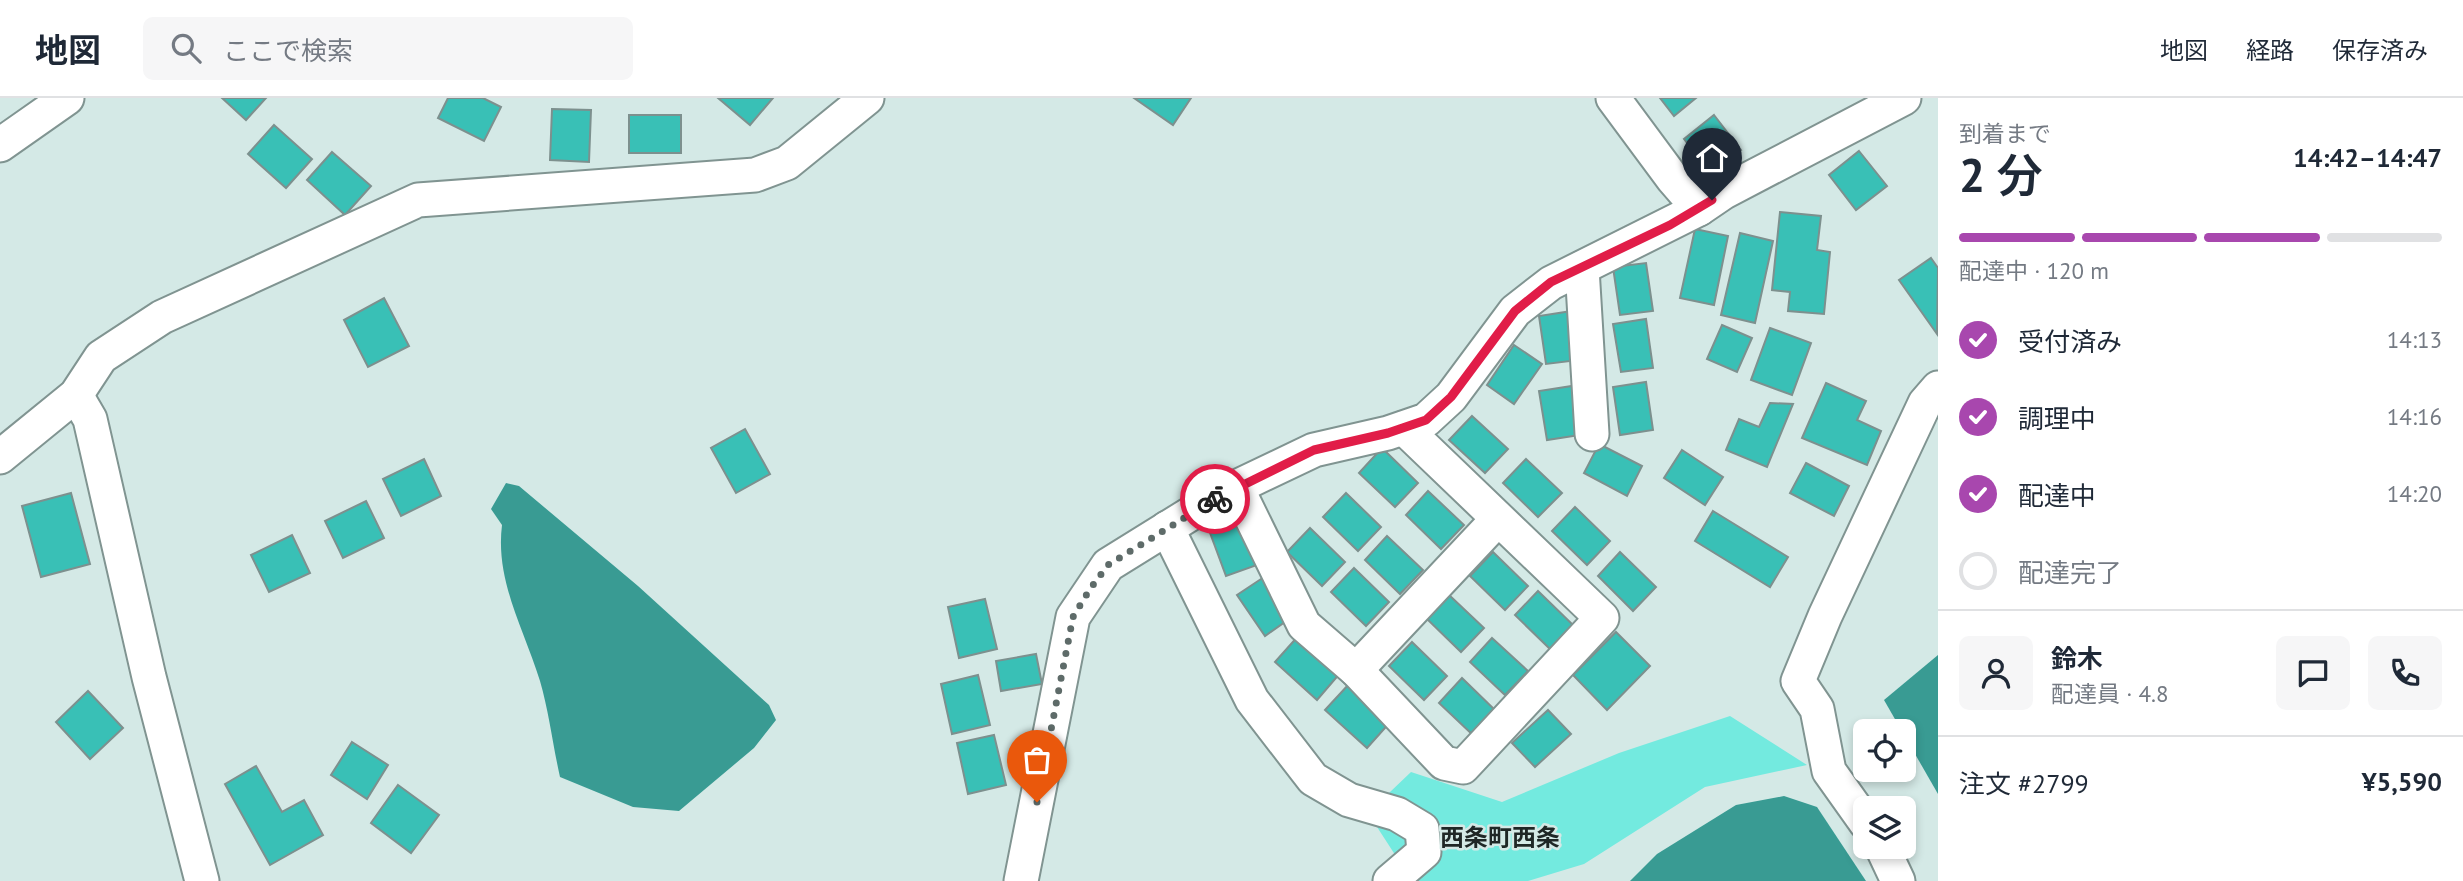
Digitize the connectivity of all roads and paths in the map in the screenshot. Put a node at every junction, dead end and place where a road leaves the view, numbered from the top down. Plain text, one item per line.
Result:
1 (67, 98) edge
2 (867, 98) edge
3 (1613, 98) edge
4 (1904, 98) edge
5 (0, 145) edge
6 (1699, 209) junction
7 (1581, 268) junction
8 (1938, 388) edge
9 (76, 394) junction
10 (1404, 428) junction
11 (1592, 434) dead end
12 (0, 455) edge
13 (1237, 488) junction
14 (1498, 519) junction
15 (1167, 528) junction
16 (1356, 670) junction
17 (1853, 805) edge
18 (1888, 859) edge
19 (202, 881) edge
20 (1021, 881) edge
21 (1390, 881) edge
22 (1898, 881) edge

1 - 5 street
2 - 9 street
3 - 6 street
4 - 6 street
6 - 7 street
7 - 10 street
7 - 11 street
8 - 17 street
9 - 12 street
9 - 19 street
10 - 13 street
10 - 14 street
13 - 15 street
13 - 16 street
14 - 16 street
14 - 16 street
15 - 20 street
15 - 21 street
18 - 22 street

